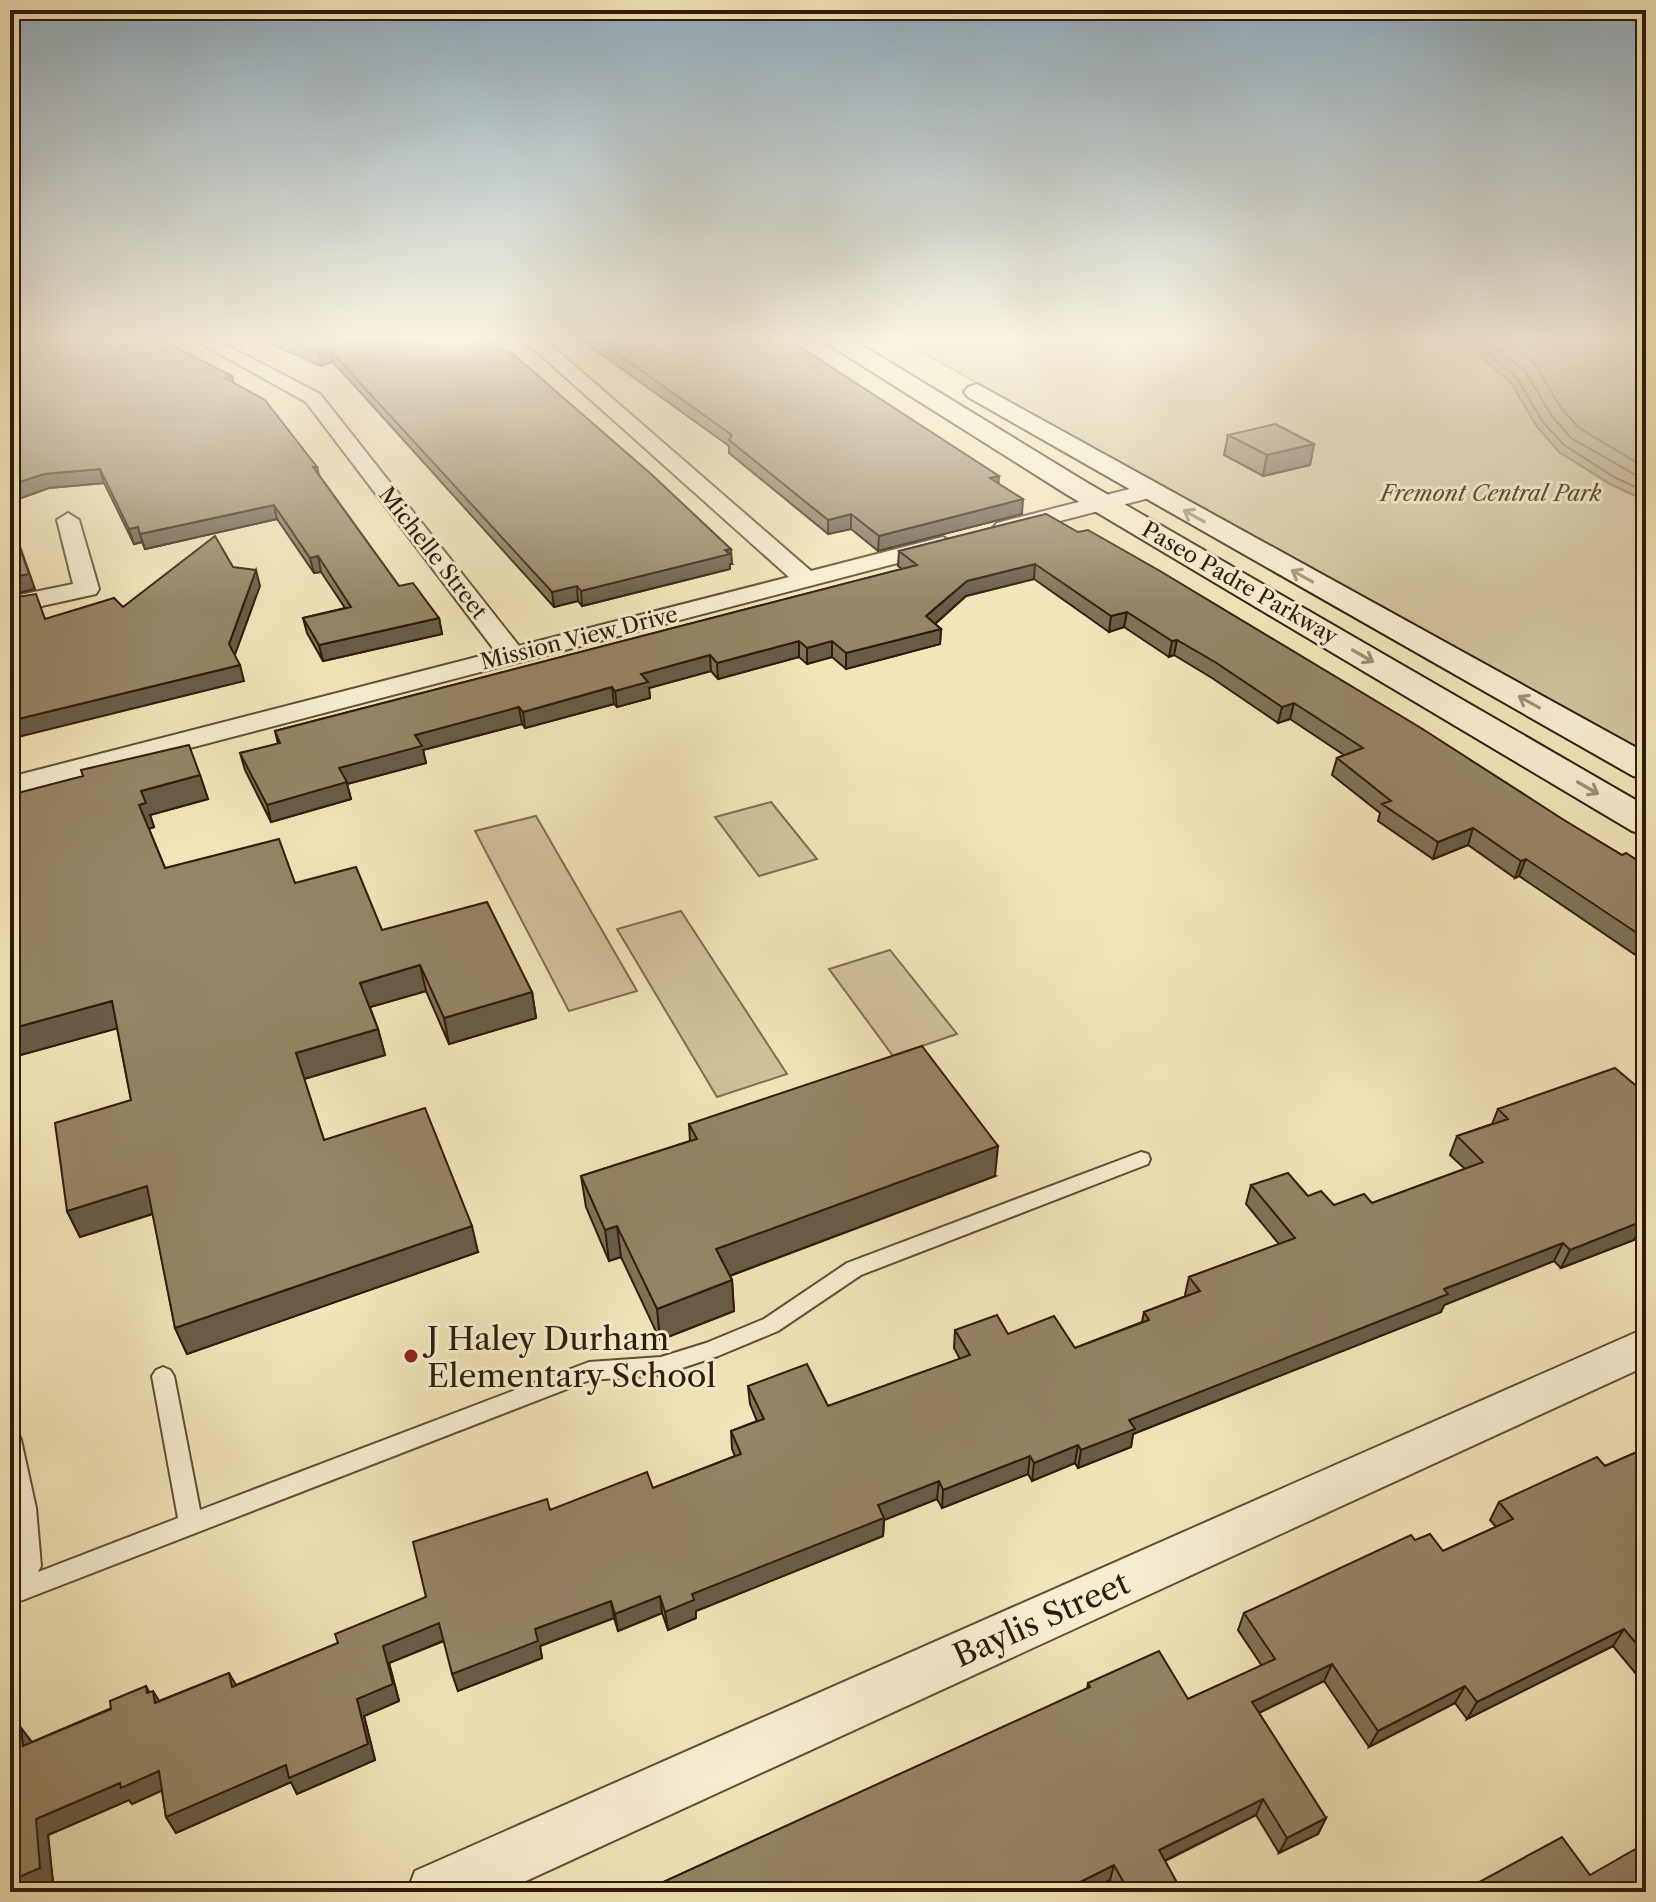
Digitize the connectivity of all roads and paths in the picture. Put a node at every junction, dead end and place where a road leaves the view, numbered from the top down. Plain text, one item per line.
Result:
1 (336, 428) edge
2 (634, 428) edge
3 (981, 428) edge
4 (1040, 428) edge
5 (1149, 491) junction
6 (1103, 503) junction
7 (68, 520) dead end
8 (806, 579) junction
9 (10, 605) edge
10 (512, 655) junction
11 (1646, 768) edge
12 (10, 786) edge
13 (1646, 823) edge
14 (1141, 1159) dead end
15 (1646, 1346) edge
16 (163, 1376) dead end
17 (10, 1440) edge
18 (191, 1524) junction
19 (10, 1593) edge
20 (436, 1892) edge

1 - 10 street, Michelle Street
2 - 8 street
3 - 6 main road, Paseo Padre Parkway
4 - 5 main road, Paseo Padre Parkway
5 - 6 street, Mission View Drive
11 -> 5 main road, Paseo Padre Parkway
6 - 8 street, Mission View Drive
6 -> 13 main road, Paseo Padre Parkway
7 - 9 street
8 - 10 street, Mission View Drive
10 - 12 street, Mission View Drive
14 - 18 lane
15 - 20 street, Baylis Street
16 - 18 lane
17 - 19 lane
18 - 19 lane

